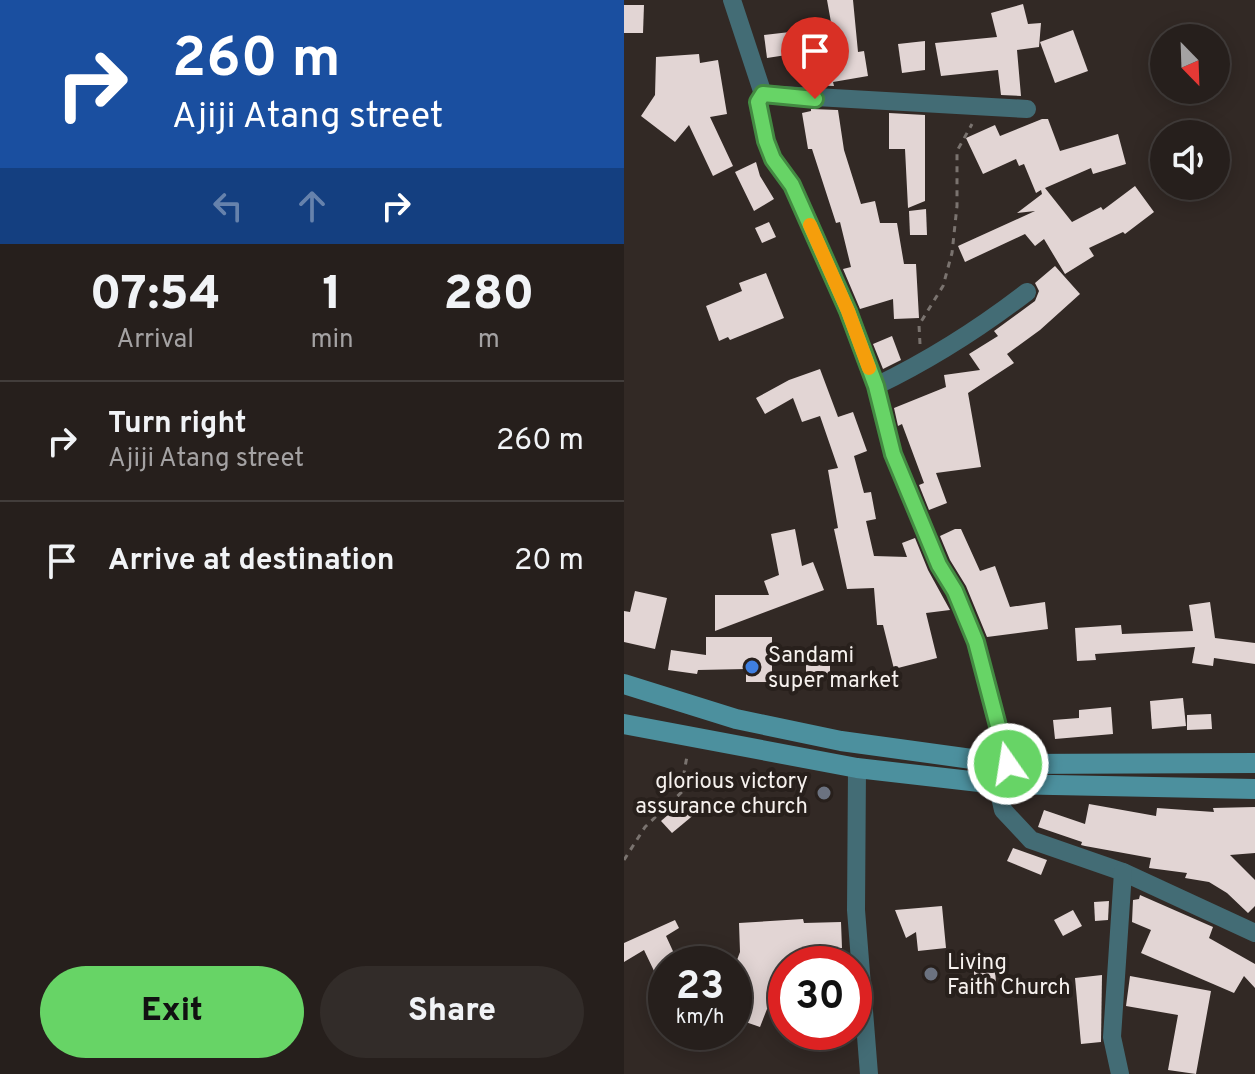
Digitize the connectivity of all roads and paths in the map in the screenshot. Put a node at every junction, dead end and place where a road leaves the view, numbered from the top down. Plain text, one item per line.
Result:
1 (732, 0) edge
2 (763, 94) junction
3 (982, 106) junction
4 (1027, 109) dead end
5 (1027, 292) dead end
6 (922, 364) junction
7 (876, 386) junction
8 (624, 684) edge
9 (624, 724) edge
10 (691, 737) junction
11 (1255, 763) edge
12 (1008, 764) junction
13 (857, 768) junction
14 (997, 784) junction
15 (1255, 789) edge
16 (624, 860) edge
17 (1123, 872) junction
18 (1255, 933) edge
19 (869, 1074) edge
20 (1120, 1074) edge

1 - 2 street
2 - 3 street
2 - 7 street
3 - 4 street
3 - 6 path
5 - 6 street
6 - 7 street
7 - 12 street
8 - 12 main road
9 - 10 main road
10 - 13 main road
10 - 16 path
11 - 12 main road
13 - 14 main road
13 - 19 street
14 - 15 main road
14 - 17 street
17 - 18 street
17 - 20 street

